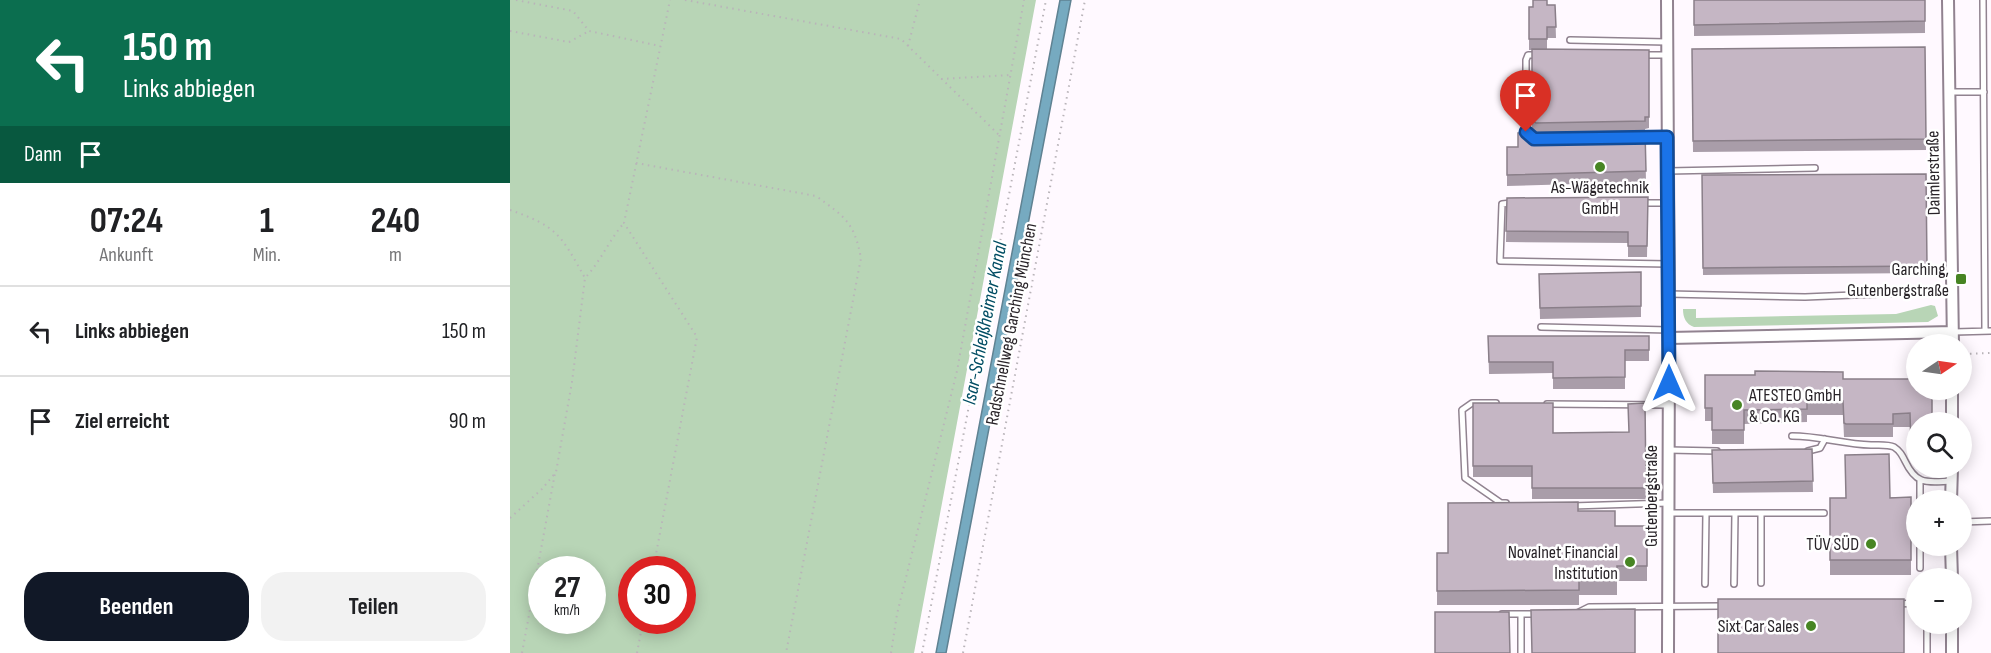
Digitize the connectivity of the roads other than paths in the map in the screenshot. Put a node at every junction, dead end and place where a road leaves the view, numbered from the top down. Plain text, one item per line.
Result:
1 (1666, 0) edge
2 (1948, 0) edge
3 (1983, 0) edge
4 (1570, 40) dead end
5 (1667, 42) junction
6 (1545, 55) edge
7 (1637, 55) edge
8 (1667, 55) junction
9 (1948, 92) junction
10 (1984, 92) junction
11 (1667, 137) junction
12 (1626, 138) edge
13 (1534, 139) edge
14 (1815, 168) dead end
15 (1668, 171) junction
16 (1520, 203) edge
17 (1638, 203) edge
18 (1668, 203) junction
19 (1668, 264) junction
20 (1952, 291) junction
21 (1669, 294) junction
22 (1541, 327) dead end
23 (1988, 331) edge
24 (1953, 332) junction
25 (1669, 334) junction
26 (1508, 403) edge
27 (1544, 404) edge
28 (1668, 405) junction
29 (1792, 436) dead end
30 (1825, 439) junction
31 (1668, 450) junction
32 (1728, 451) edge
33 (1802, 451) edge
34 (1920, 481) junction
35 (1952, 481) joint
36 (1920, 490) edge
37 (1952, 490) edge
38 (1513, 503) edge
39 (1568, 506) edge
40 (1668, 508) junction
41 (1706, 513) junction
42 (1735, 513) junction
43 (1761, 513) junction
44 (1824, 513) dead end
45 (1991, 521) edge
46 (1972, 522) edge
47 (1920, 556) edge
48 (1920, 568) dead end
49 (1761, 583) dead end
50 (1705, 584) dead end
51 (1734, 584) dead end
52 (1906, 603) edge
53 (1894, 604) edge
54 (1732, 606) edge
55 (1667, 607) junction
56 (1497, 614) edge
57 (1521, 614) junction
58 (1542, 614) edge
59 (1564, 614) edge
60 (1927, 634) edge
61 (1952, 634) edge
62 (1521, 653) edge
63 (1668, 653) edge
64 (1927, 653) edge
65 (1952, 653) edge

1 - 5 street, Gutenbergstraße
2 - 9 street, Daimlerstraße
3 - 10 lane
4 - 5 lane
5 - 8 street, Gutenbergstraße
6 - 13 lane
7 - 8 lane
8 - 11 street, Gutenbergstraße
9 - 10 lane
9 - 20 street, Daimlerstraße
10 - 23 lane
11 - 12 lane
11 - 15 street, Gutenbergstraße
14 - 15 lane
15 - 18 street, Gutenbergstraße
16 - 19 lane
17 - 18 lane
18 - 19 street, Gutenbergstraße
19 - 21 street, Gutenbergstraße
20 - 21 lane
20 - 24 street, Daimlerstraße
21 - 25 street, Gutenbergstraße
22 - 25 lane
23 - 24 lane
24 - 25 street
25 - 28 street, Gutenbergstraße
26 - 38 lane
27 - 28 lane
28 - 31 street, Gutenbergstraße
29 - 30 lane
30 - 33 lane
30 - 34 lane
31 - 32 lane
31 - 40 street, Gutenbergstraße
34 - 35 lane
34 - 36 lane
35 - 37 street
39 - 40 lane
40 - 41 lane
40 - 55 street, Gutenbergstraße
41 - 42 lane
41 - 50 lane
42 - 43 lane
42 - 51 lane
43 - 44 lane
43 - 49 lane
45 - 46 lane
47 - 48 lane
52 - 53 lane
54 - 55 lane
55 - 59 lane
55 - 63 street, Gutenbergstraße
56 - 57 lane
57 - 58 lane
57 - 62 lane
60 - 64 lane
61 - 65 street

